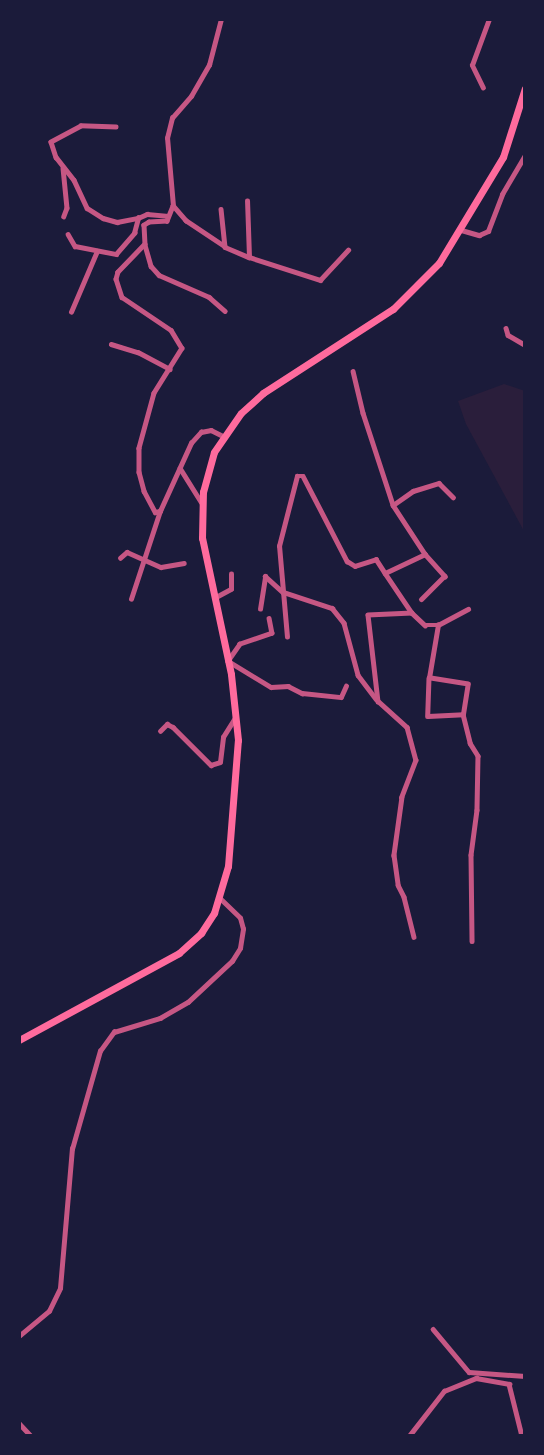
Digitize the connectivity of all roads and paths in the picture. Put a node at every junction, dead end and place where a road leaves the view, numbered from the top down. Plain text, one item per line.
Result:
1 (222, 19) edge
2 (489, 19) edge
3 (483, 88) dead end
4 (525, 88) edge
5 (117, 127) dead end
6 (525, 155) edge
7 (63, 167) junction
8 (247, 201) dead end
9 (173, 206) junction
10 (221, 209) dead end
11 (64, 216) dead end
12 (168, 216) junction
13 (138, 218) junction
14 (461, 230) junction
15 (68, 234) dead end
16 (145, 244) junction
17 (225, 247) junction
18 (348, 250) dead end
19 (97, 251) junction
20 (249, 257) junction
21 (225, 311) dead end
22 (71, 312) dead end
23 (506, 328) dead end
24 (111, 344) dead end
25 (525, 345) edge
26 (170, 369) junction
27 (353, 370) dead end
28 (223, 436) junction
29 (180, 467) junction
30 (453, 497) dead end
31 (202, 503) junction
32 (393, 505) junction
33 (160, 511) junction
34 (425, 554) junction
35 (120, 558) dead end
36 (145, 561) junction
37 (184, 563) dead end
38 (385, 573) junction
39 (231, 574) dead end
40 (283, 593) junction
41 (214, 598) junction
42 (131, 599) dead end
43 (422, 599) dead end
44 (260, 609) dead end
45 (468, 610) dead end
46 (412, 613) junction
47 (269, 618) dead end
48 (438, 625) junction
49 (287, 637) dead end
50 (228, 661) junction
51 (429, 678) junction
52 (346, 686) dead end
53 (377, 701) junction
54 (237, 714) junction
55 (463, 714) junction
56 (160, 731) dead end
57 (220, 899) junction
58 (414, 937) dead end
59 (472, 941) dead end
60 (19, 1040) edge
61 (433, 1329) dead end
62 (19, 1336) edge
63 (525, 1376) edge
64 (19, 1423) edge
65 (31, 1436) edge
66 (409, 1436) edge
67 (522, 1436) edge

1 - 9 street
2 - 3 street
4 - 14 main road
5 - 7 street
6 - 14 street
7 - 11 street
7 - 13 street
8 - 20 street
9 - 12 street
9 - 17 street
10 - 17 street
12 - 13 street
12 - 16 street
13 - 19 street
14 - 28 main road
15 - 19 street
16 - 21 street
16 - 26 street
17 - 20 street
18 - 20 street
19 - 22 street
23 - 25 street
24 - 26 street
26 - 33 street
27 - 32 street
28 - 29 street
28 - 31 main road
29 - 31 street
29 - 33 street
30 - 32 street
31 - 41 main road
32 - 34 street
33 - 36 street
34 - 38 street
34 - 43 street
35 - 36 street
36 - 37 street
36 - 42 street
38 - 40 street
38 - 46 street
39 - 41 street
40 - 44 street
40 - 49 street
40 - 53 street
41 - 50 main road
45 - 48 street
46 - 48 street
46 - 53 street
47 - 50 street
48 - 51 street
50 - 52 street
50 - 54 main road
51 - 55 street
51 - 55 street
53 - 58 street
54 - 56 street
54 - 57 main road
55 - 59 street
57 - 60 main road
57 - 62 street
61 - 63 street
64 - 65 street
66 - 67 street

